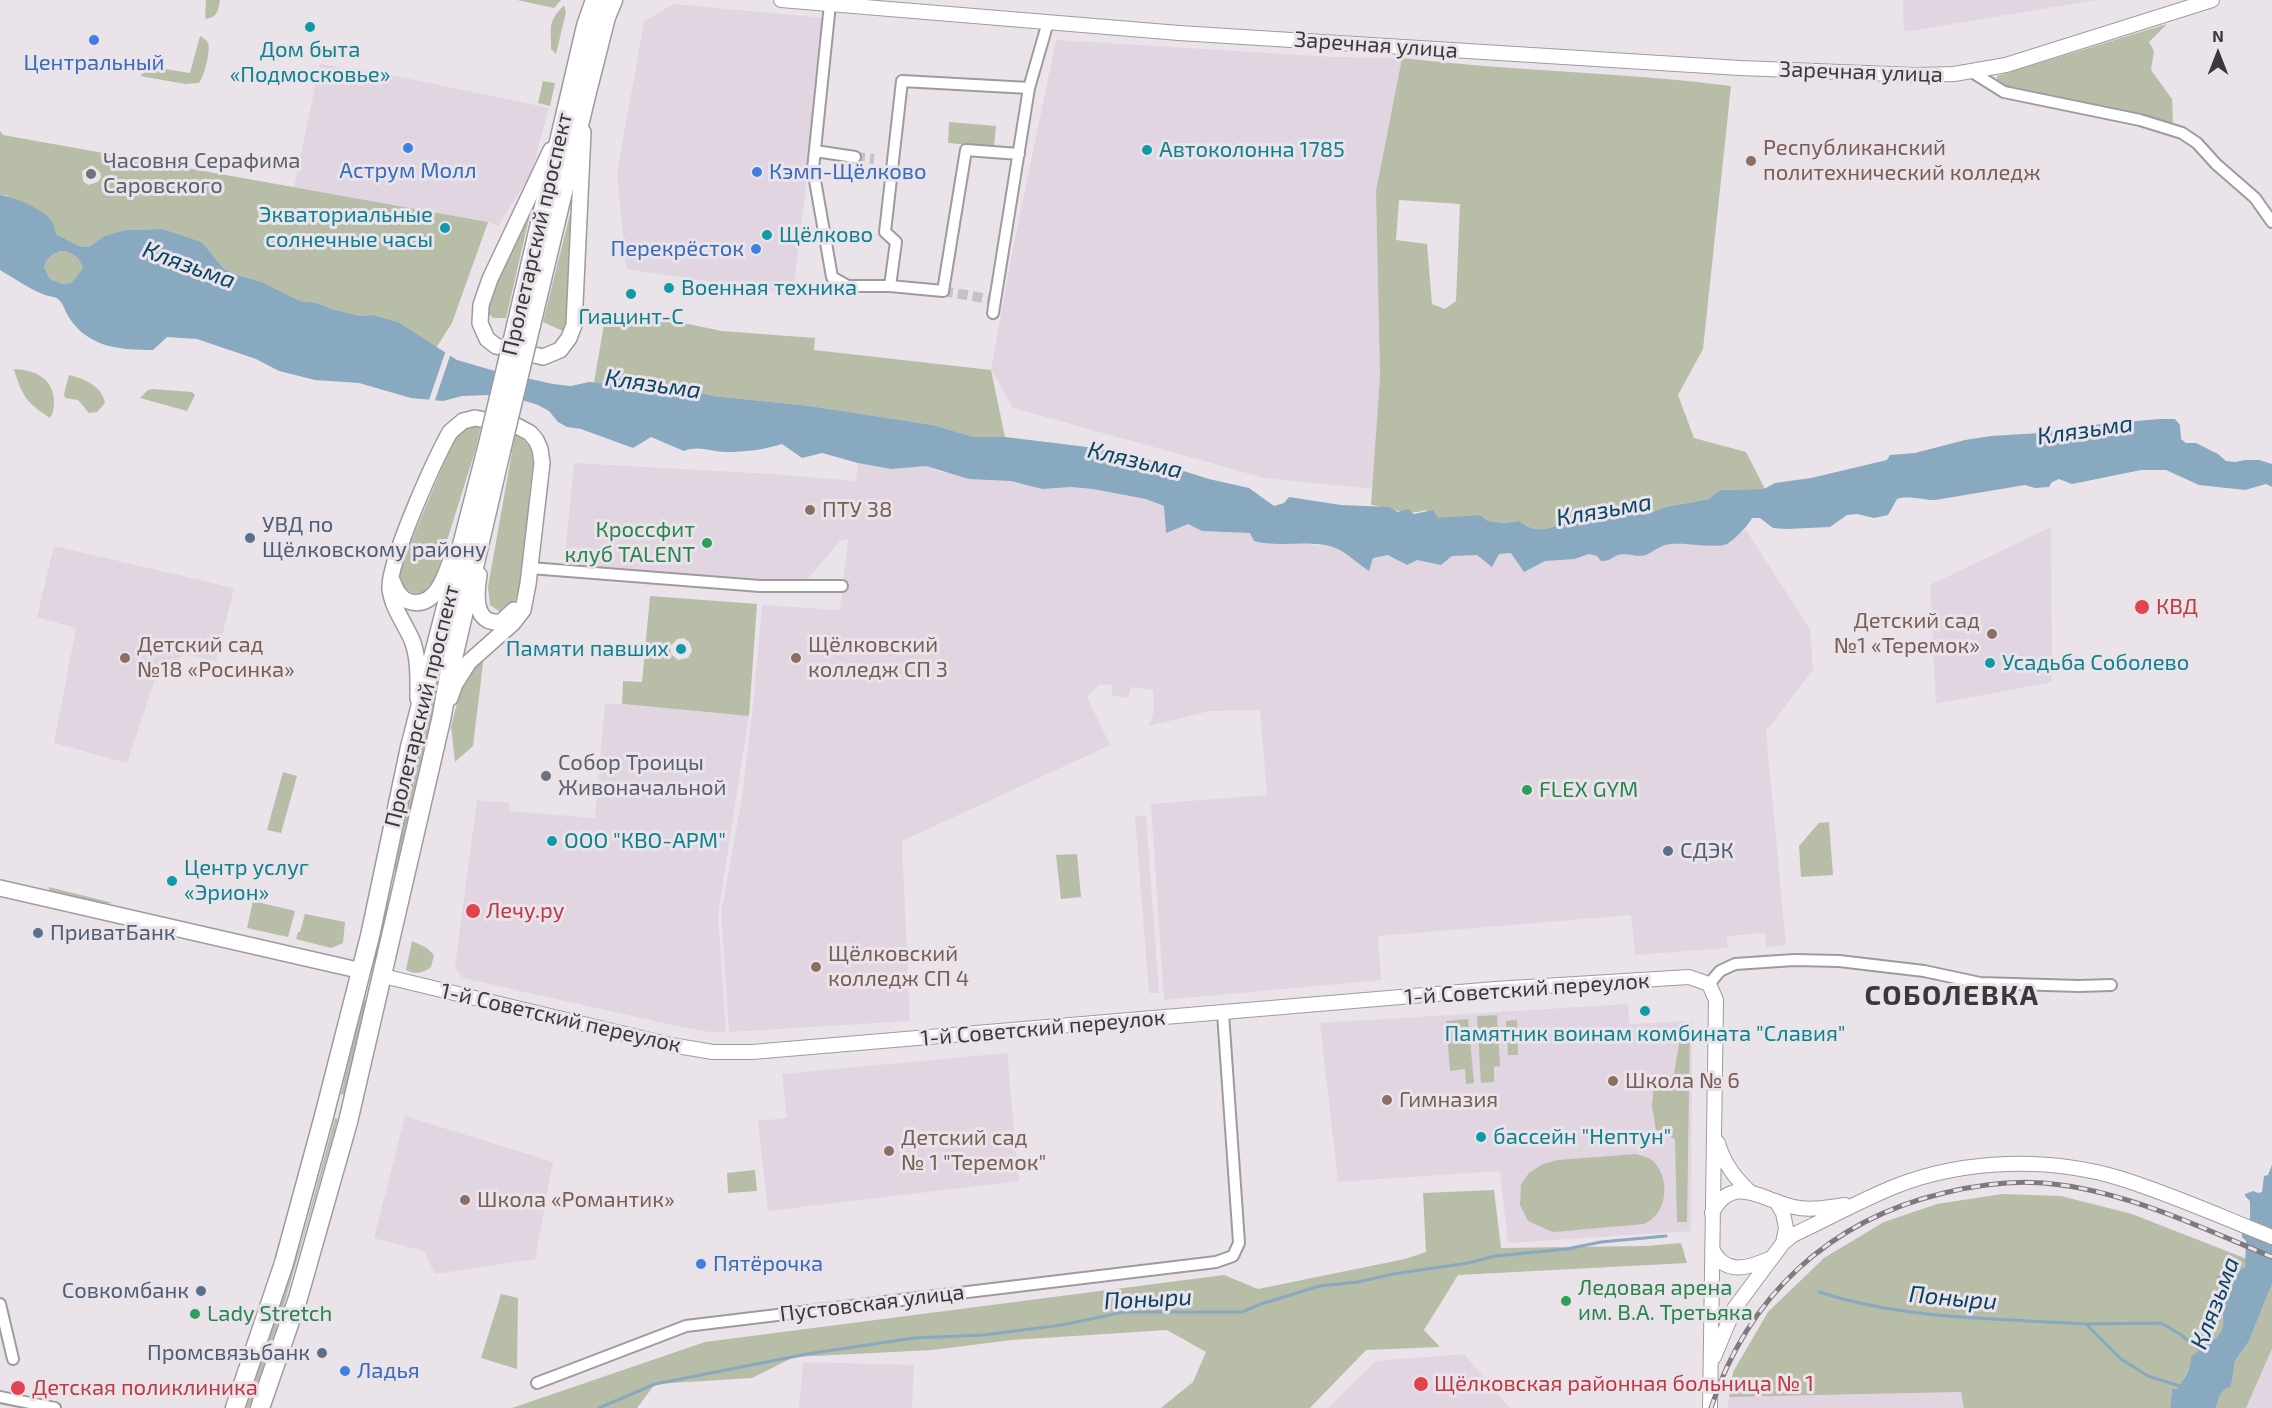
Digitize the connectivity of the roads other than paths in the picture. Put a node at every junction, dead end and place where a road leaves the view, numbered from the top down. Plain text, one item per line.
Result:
1 (613, 0) edge
2 (781, 0) edge
3 (2212, 0) edge
4 (830, 4) junction
5 (590, 5) edge
6 (1048, 22) junction
7 (1972, 72) junction
8 (1029, 88) junction
9 (575, 107) junction
10 (815, 151) junction
11 (1019, 154) junction
12 (855, 157) tunnel mouth
13 (2272, 222) edge
14 (890, 286) junction
15 (993, 313) dead end
16 (488, 476) junction
17 (530, 568) junction
18 (391, 574) junction
19 (528, 584) junction
20 (842, 586) dead end
21 (417, 717) junction
22 (441, 720) junction
23 (0, 888) edge
24 (362, 971) junction
25 (382, 976) junction
26 (1709, 984) junction
27 (2111, 985) dead end
28 (1223, 1013) junction
29 (324, 1116) junction
30 (348, 1122) junction
31 (1713, 1126) junction
32 (1752, 1193) junction
33 (1776, 1201) junction
34 (1858, 1204) junction
35 (1711, 1215) junction
36 (2272, 1237) edge
37 (1711, 1242) junction
38 (1783, 1243) junction
39 (1771, 1258) junction
40 (0, 1304) edge
41 (13, 1359) dead end
42 (1710, 1371) junction
43 (537, 1383) dead end
44 (0, 1397) edge
45 (55, 1408) edge
46 (235, 1408) edge
47 (260, 1408) edge
48 (1710, 1408) edge

1 - 9 main road, Пролетарский проспект
2 - 4 street, Заречная улица
3 - 7 street, Заречная улица
4 - 6 street, Заречная улица
4 - 10 street
5 - 9 main road, Пролетарский проспект
6 - 7 street, Заречная улица
6 - 8 street
7 - 13 street, Заречная улица
8 - 11 street
8 - 14 street
9 - 9 main road
9 - 16 main road, Пролетарский проспект, bridge
10 - 12 street
10 - 14 street
11 - 14 street
11 - 15 street
16 - 18 main road
16 - 19 main road
16 - 21 main road, Пролетарский проспект
16 - 22 main road, Пролетарский проспект
17 - 18 main road
17 - 19 main road
17 - 20 street
18 - 21 main road
19 - 22 main road
21 - 24 main road, Пролетарский проспект
22 - 25 main road, Пролетарский проспект
23 - 24 main road
24 - 25 main road
24 - 29 main road, Пролетарский проспект
25 - 28 street, 1-й Советский переулок
25 - 30 main road, Пролетарский проспект
26 - 27 street
26 - 28 street, 1-й Советский переулок
26 - 31 street
28 - 43 street, Пустовская улица
29 - 30 main road
29 - 46 main road, Пролетарский проспект
30 - 47 main road, Пролетарский проспект
31 - 32 street
31 - 35 street
32 - 33 street
32 - 35 street
33 - 34 street
33 - 38 street
34 - 36 street
34 - 38 street
35 - 37 street
37 - 39 street
37 - 42 street
38 - 39 street
39 - 42 street
40 - 41 street
42 - 48 street
44 - 45 street

